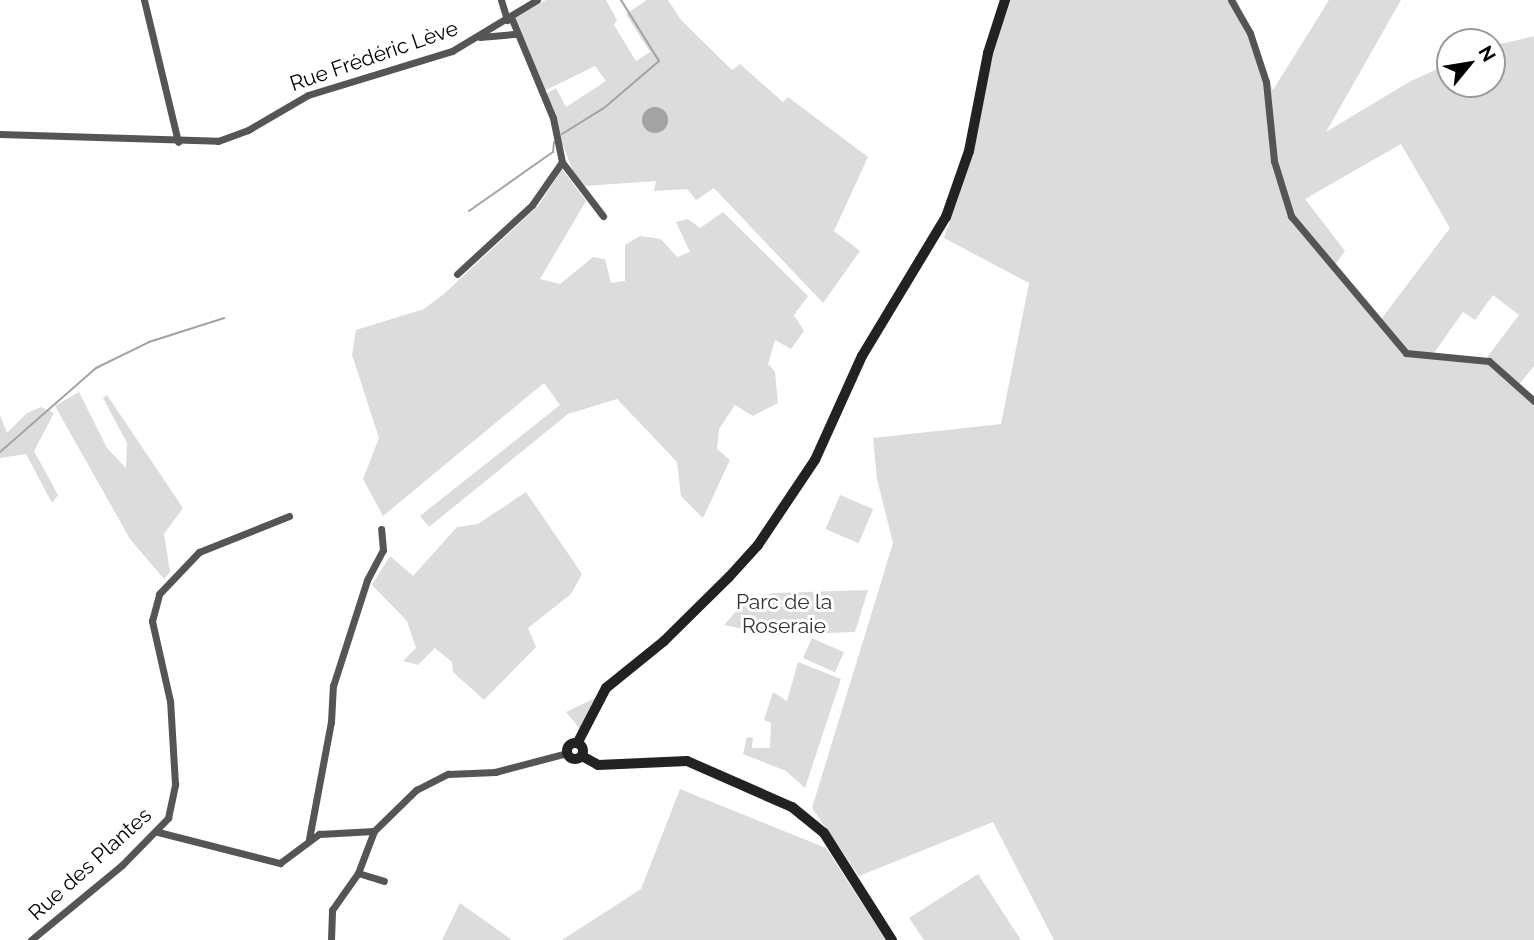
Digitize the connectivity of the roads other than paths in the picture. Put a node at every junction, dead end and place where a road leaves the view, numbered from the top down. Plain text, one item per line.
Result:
1 (145, 0) edge
2 (501, 0) edge
3 (537, 0) edge
4 (1005, 0) edge
5 (1231, 0) edge
6 (509, 19) junction
7 (517, 34) junction
8 (479, 37) junction
9 (0, 134) edge
10 (178, 142) junction
11 (562, 162) junction
12 (603, 216) dead end
13 (457, 274) dead end
14 (1534, 401) edge
15 (289, 516) dead end
16 (381, 528) dead end
17 (578, 742) junction
18 (567, 753) junction
19 (582, 756) junction
20 (374, 831) junction
21 (158, 832) junction
22 (309, 839) junction
23 (358, 873) junction
24 (384, 881) dead end
25 (31, 940) edge
26 (331, 940) edge
27 (892, 940) edge

1 - 10 street
2 - 6 street
3 - 6 street, Rue Frédéric Lève
4 - 17 street
5 - 14 street
6 - 7 street
6 - 8 street, Rue Frédéric Lève
7 - 8 street
7 - 11 street
8 - 10 street, Rue Frédéric Lève
9 - 10 street, Rue Frédéric Lève
11 - 12 street
11 - 13 street
15 - 21 street, Rue des Plantes
16 - 22 street
17 - 18 street
17 - 19 street
18 - 19 street
18 - 20 street
19 - 27 street
20 - 22 street
20 - 23 street
21 - 22 street
21 - 25 street, Rue des Plantes
23 - 24 street
23 - 26 street

